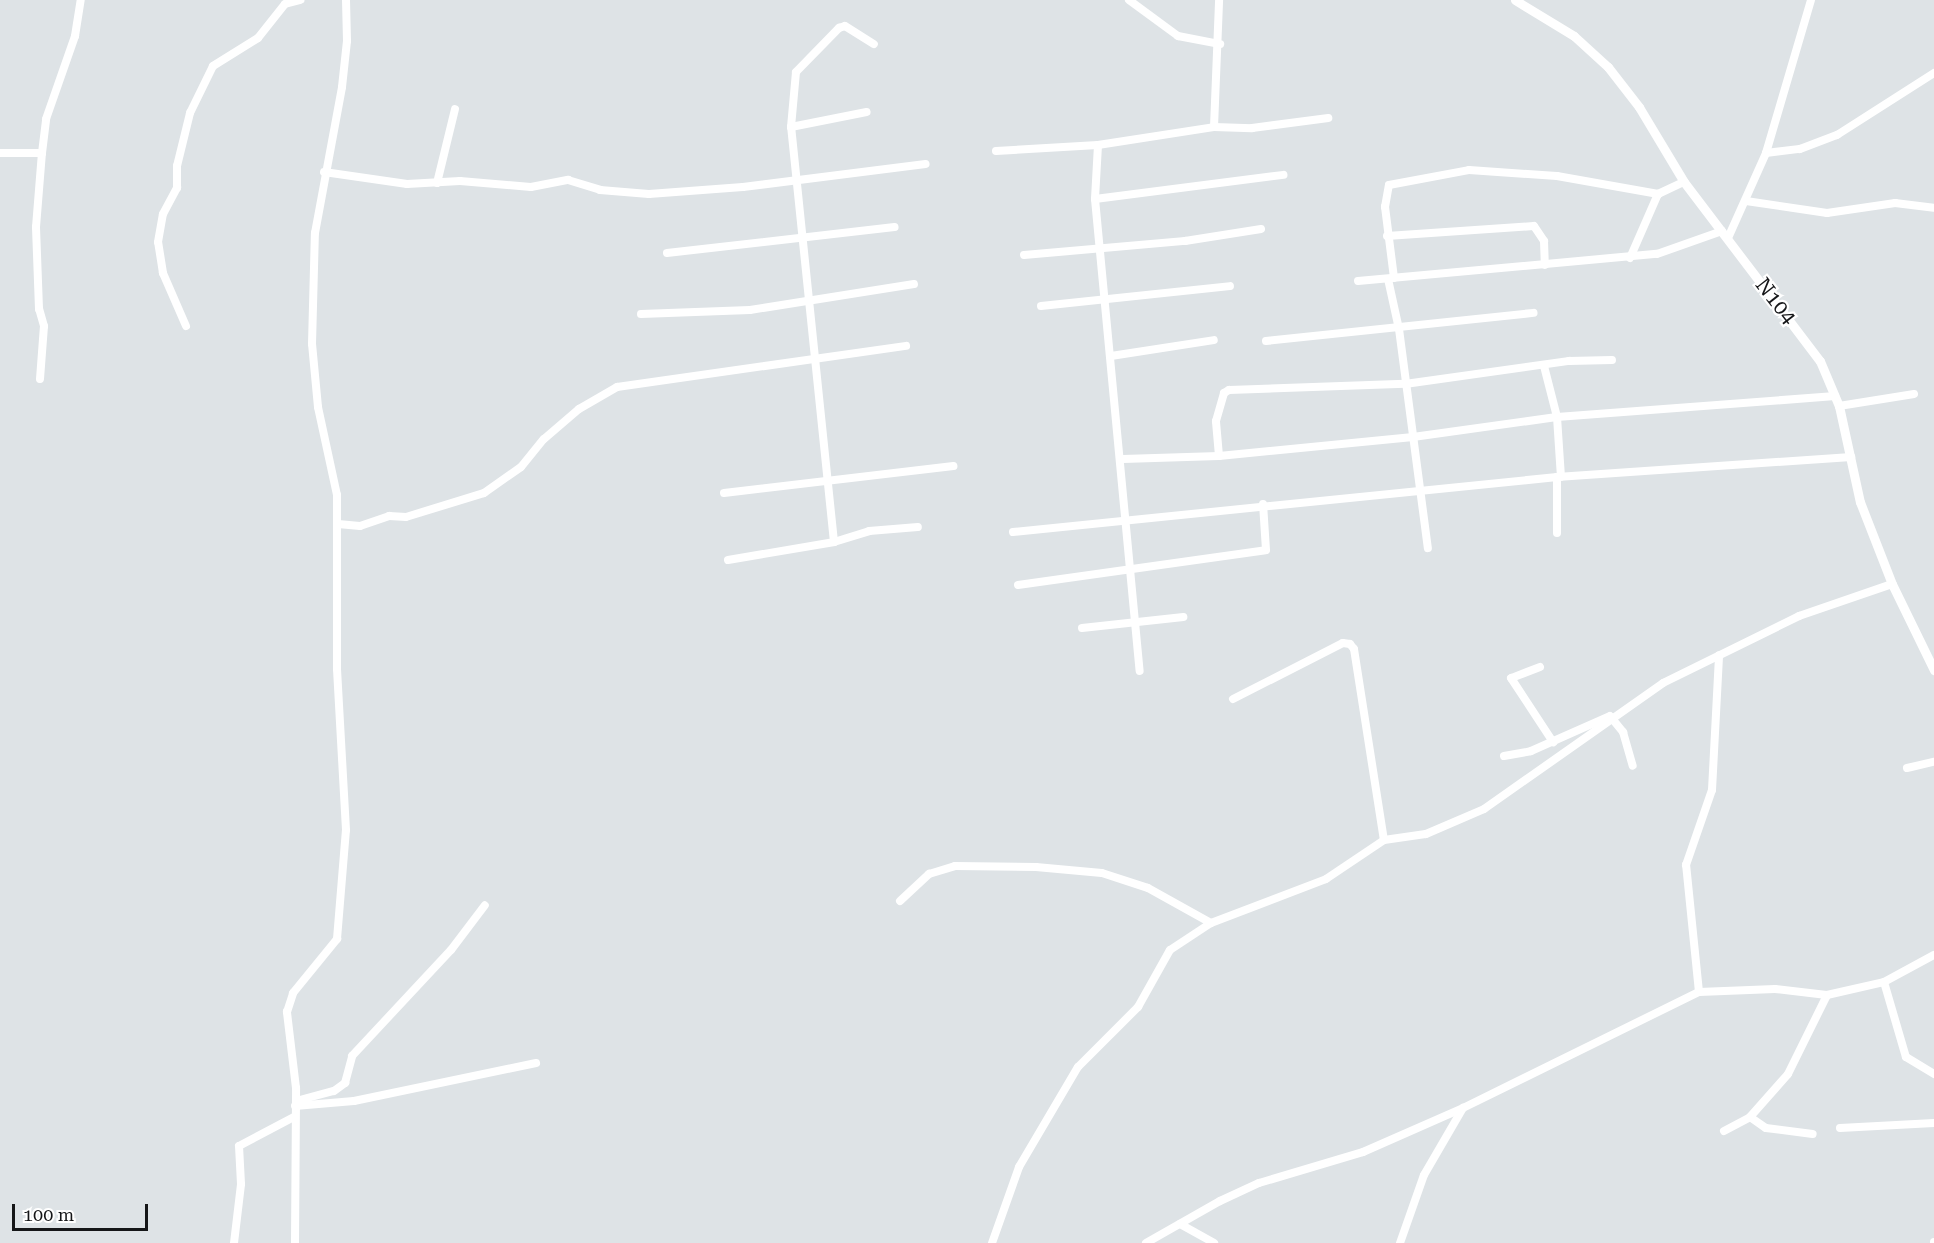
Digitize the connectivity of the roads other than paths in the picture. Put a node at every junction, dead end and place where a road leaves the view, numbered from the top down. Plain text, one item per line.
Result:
1 (81, 0) edge
2 (300, 0) edge
3 (346, 0) edge
4 (1129, 0) edge
5 (1219, 0) edge
6 (1515, 0) edge
7 (1811, 0) edge
8 (874, 44) dead end
9 (1220, 44) junction
10 (1934, 74) edge
11 (455, 109) dead end
12 (867, 112) dead end
13 (1328, 118) dead end
14 (791, 127) junction
15 (1214, 127) junction
16 (1098, 145) junction
17 (996, 151) dead end
18 (0, 153) edge
19 (42, 153) junction
20 (1766, 153) junction
21 (926, 164) dead end
22 (324, 172) junction
23 (1283, 175) dead end
24 (798, 178) junction
25 (1684, 182) junction
26 (437, 183) junction
27 (1658, 194) junction
28 (1095, 199) junction
29 (1746, 201) junction
30 (1934, 208) edge
31 (895, 227) dead end
32 (1261, 228) dead end
33 (1725, 235) junction
34 (1387, 236) junction
35 (804, 238) junction
36 (1101, 250) junction
37 (667, 253) dead end
38 (1024, 255) dead end
39 (1630, 258) junction
40 (1545, 265) junction
41 (1390, 278) junction
42 (1358, 281) dead end
43 (914, 284) dead end
44 (1230, 286) dead end
45 (1105, 299) junction
46 (809, 302) junction
47 (1041, 306) dead end
48 (1534, 313) dead end
49 (641, 314) dead end
50 (186, 326) dead end
51 (1399, 329) junction
52 (1214, 340) dead end
53 (1266, 341) dead end
54 (906, 346) dead end
55 (1111, 356) junction
56 (1612, 360) dead end
57 (813, 361) junction
58 (1544, 366) junction
59 (40, 380) dead end
60 (1405, 384) junction
61 (1914, 394) dead end
62 (1835, 396) junction
63 (1839, 406) junction
64 (1557, 417) junction
65 (1413, 437) junction
66 (1219, 456) junction
67 (1851, 457) junction
68 (1123, 459) junction
69 (953, 466) dead end
70 (1559, 477) junction
71 (827, 480) junction
72 (1417, 490) junction
73 (724, 493) dead end
74 (1263, 504) junction
75 (1127, 520) junction
76 (338, 524) junction
77 (918, 527) dead end
78 (1013, 532) dead end
79 (1557, 533) dead end
80 (834, 542) junction
81 (1428, 548) dead end
82 (728, 560) dead end
83 (1133, 569) junction
84 (1893, 584) junction
85 (1018, 585) dead end
86 (1183, 617) dead end
87 (1138, 621) junction
88 (1082, 628) dead end
89 (1719, 655) junction
90 (1540, 667) dead end
91 (1934, 670) edge
92 (1140, 671) dead end
93 (1233, 699) dead end
94 (1613, 718) junction
95 (1553, 742) junction
96 (1504, 756) dead end
97 (1934, 762) edge
98 (1633, 766) dead end
99 (1907, 768) dead end
100 (1384, 840) junction
101 (900, 901) dead end
102 (485, 905) dead end
103 (1211, 924) junction
104 (1934, 956) edge
105 (1884, 982) junction
106 (1699, 992) junction
107 (1827, 995) junction
108 (536, 1063) dead end
109 (1934, 1074) edge
110 (296, 1103) junction
111 (1463, 1108) junction
112 (294, 1117) junction
113 (1750, 1117) junction
114 (1934, 1123) edge
115 (1840, 1128) dead end
116 (1724, 1131) dead end
117 (1813, 1134) dead end
118 (1180, 1224) junction
119 (234, 1243) edge
120 (295, 1243) edge
121 (992, 1243) edge
122 (1146, 1243) edge
123 (1214, 1243) edge
124 (1400, 1243) edge

1 - 19 street
2 - 50 street
3 - 22 street
4 - 9 street
5 - 9 street
6 - 25 street, N104 / N104
7 - 20 street
8 - 14 street
9 - 15 street
10 - 20 street
11 - 26 street
12 - 14 street
13 - 15 street
14 - 24 street
15 - 16 street
16 - 17 street
16 - 28 street
18 - 19 street
19 - 59 street
20 - 29 street
21 - 24 street
22 - 26 street
22 - 76 street
23 - 28 street
24 - 26 street
24 - 35 street
25 - 27 street
25 - 33 street, N104 / N104
27 - 34 street
27 - 39 street
28 - 36 street
29 - 30 street
29 - 33 street
31 - 35 street
32 - 36 street
33 - 39 street
33 - 62 street, N104 / N104
34 - 40 street
34 - 41 street
35 - 37 street
35 - 46 street
36 - 38 street
36 - 45 street
39 - 40 street
40 - 41 street
41 - 42 street
41 - 51 street
43 - 46 street
44 - 45 street
45 - 47 street
45 - 55 street
46 - 49 street
46 - 57 street
48 - 51 street
51 - 53 street
51 - 60 street
52 - 55 street
54 - 57 street
55 - 68 street
56 - 58 street
57 - 71 street
57 - 76 street
58 - 60 street
58 - 64 street
60 - 65 street
60 - 66 street
61 - 63 street
62 - 63 street, N104 / N104
62 - 64 street
63 - 67 street, N104 / N104
64 - 65 street
64 - 70 street
65 - 66 street
65 - 72 street
66 - 68 street
67 - 70 street
67 - 84 street, N104 / N104
68 - 75 street
69 - 71 street
70 - 72 street
70 - 79 street
71 - 73 street
71 - 80 street
72 - 74 street
72 - 81 street
74 - 75 street
74 - 83 street
75 - 78 street
75 - 83 street
76 - 110 street
77 - 80 street
80 - 82 street
83 - 85 street
83 - 87 street
84 - 89 street
84 - 91 street, N104 / N104
86 - 87 street
87 - 88 street
87 - 92 street
89 - 94 street
89 - 106 street
90 - 95 street
93 - 100 street
94 - 95 street
94 - 98 street
94 - 100 street
95 - 96 street
97 - 99 street
100 - 103 street
101 - 103 street
102 - 110 street
103 - 121 street
104 - 105 street
105 - 107 street
105 - 109 street
106 - 107 street
106 - 111 street
107 - 113 street
108 - 110 street
110 - 112 street
111 - 118 street
111 - 124 street
112 - 119 street
112 - 120 street
113 - 116 street
113 - 117 street
114 - 115 street
118 - 122 street
118 - 123 street

